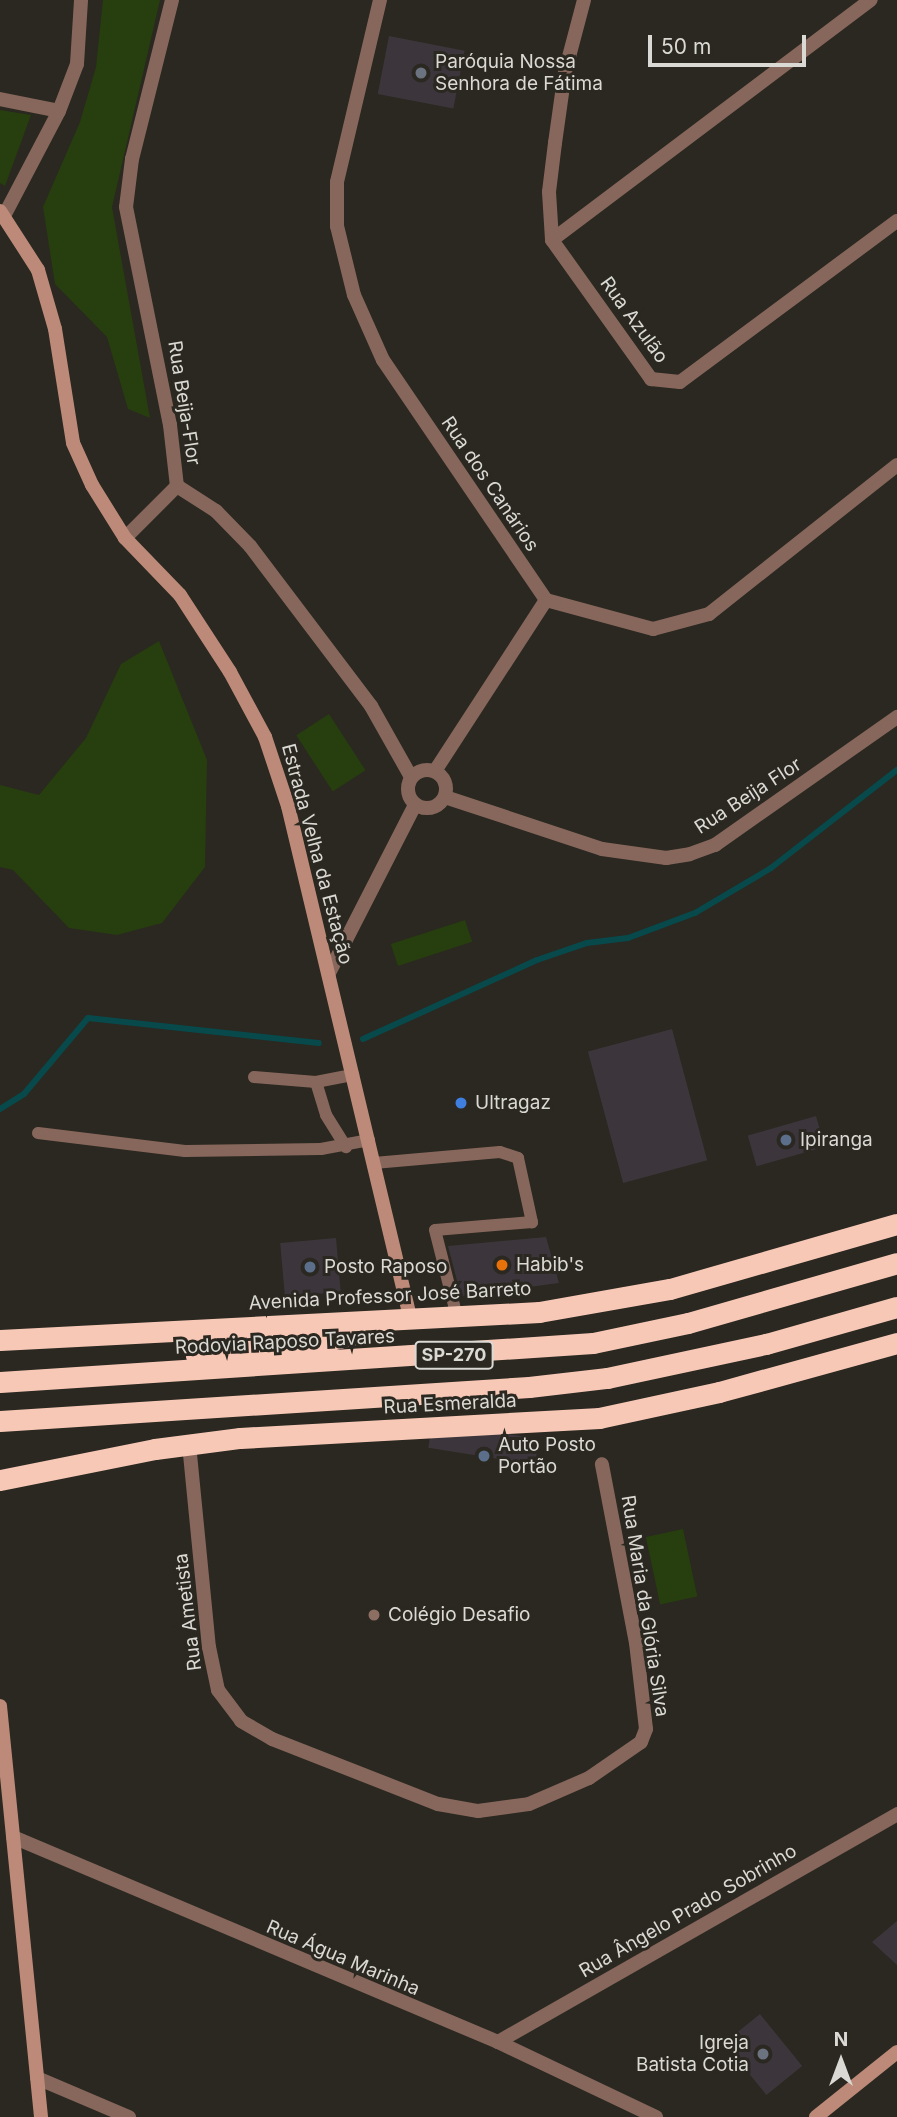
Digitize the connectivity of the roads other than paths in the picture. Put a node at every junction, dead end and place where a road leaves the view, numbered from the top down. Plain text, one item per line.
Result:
1 (81, 0) edge
2 (172, 0) edge
3 (380, 0) edge
4 (584, 0) edge
5 (872, 0) edge
6 (0, 99) edge
7 (59, 111) junction
8 (3, 212) edge
9 (897, 221) edge
10 (552, 240) junction
11 (897, 465) edge
12 (177, 485) junction
13 (125, 538) junction
14 (546, 600) junction
15 (897, 717) edge
16 (435, 771) junction
17 (411, 777) junction
18 (445, 797) junction
19 (415, 805) junction
20 (329, 973) junction
21 (353, 1074) junction
22 (254, 1077) dead end
23 (316, 1082) junction
24 (38, 1133) dead end
25 (369, 1140) junction
26 (346, 1147) junction
27 (374, 1163) junction
28 (897, 1224) edge
29 (897, 1263) edge
30 (897, 1307) edge
31 (457, 1317) junction
32 (411, 1321) junction
33 (0, 1340) edge
34 (897, 1343) edge
35 (0, 1371) edge
36 (0, 1382) edge
37 (0, 1421) edge
38 (190, 1444) junction
39 (602, 1465) dead end
40 (1, 1484) edge
41 (0, 1706) edge
42 (438, 1804) joint
43 (897, 1814) edge
44 (13, 1837) junction
45 (498, 2042) junction
46 (897, 2052) edge
47 (37, 2078) junction
48 (41, 2117) edge
49 (129, 2117) edge
50 (656, 2117) edge
51 (816, 2117) edge

1 - 7 street
2 - 12 street, Rua Beija-Flor
3 - 14 street, Rua dos Canários
4 - 10 street
5 - 10 street
6 - 7 street
7 - 8 street
8 - 13 street, Estrada Velha da Estação
9 - 10 street, Rua Azulão
11 - 14 street
12 - 13 street
12 - 17 street, Rua Beija-Flor
13 - 20 street, Estrada Velha da Estação
14 - 16 street
15 - 18 street, Rua Beija Flor
16 - 17 street
16 - 18 street
17 - 19 street
18 - 19 street
19 - 20 street
20 - 21 street, Estrada Velha da Estação
21 - 23 lane
21 - 25 street, Estrada Velha da Estação
22 - 23 lane
23 - 26 lane
24 - 26 lane
25 - 26 lane
25 - 27 street, Estrada Velha da Estação
27 - 31 lane
27 - 32 street, Estrada Velha da Estação
28 - 31 highway, Avenida Professor José Barreto
29 - 36 highway, Rodovia Raposo Tavares / SP-270
30 - 37 highway, SP-270
31 - 32 highway, Avenida Professor José Barreto
32 - 33 highway, Avenida Professor José Barreto
32 - 35 highway
34 - 38 highway, Rua Esmeralda
38 - 40 highway, Rua Esmeralda
38 - 42 street, Rua Ametista
39 - 42 street, Rua Maria da Glória Silva
41 - 44 street
43 - 45 street, Rua Ângelo Prado Sobrinho
44 - 45 street, Rua Água Marinha
44 - 47 street
45 - 50 street, Rua Água Marinha
46 - 51 street
47 - 48 street
47 - 49 street

